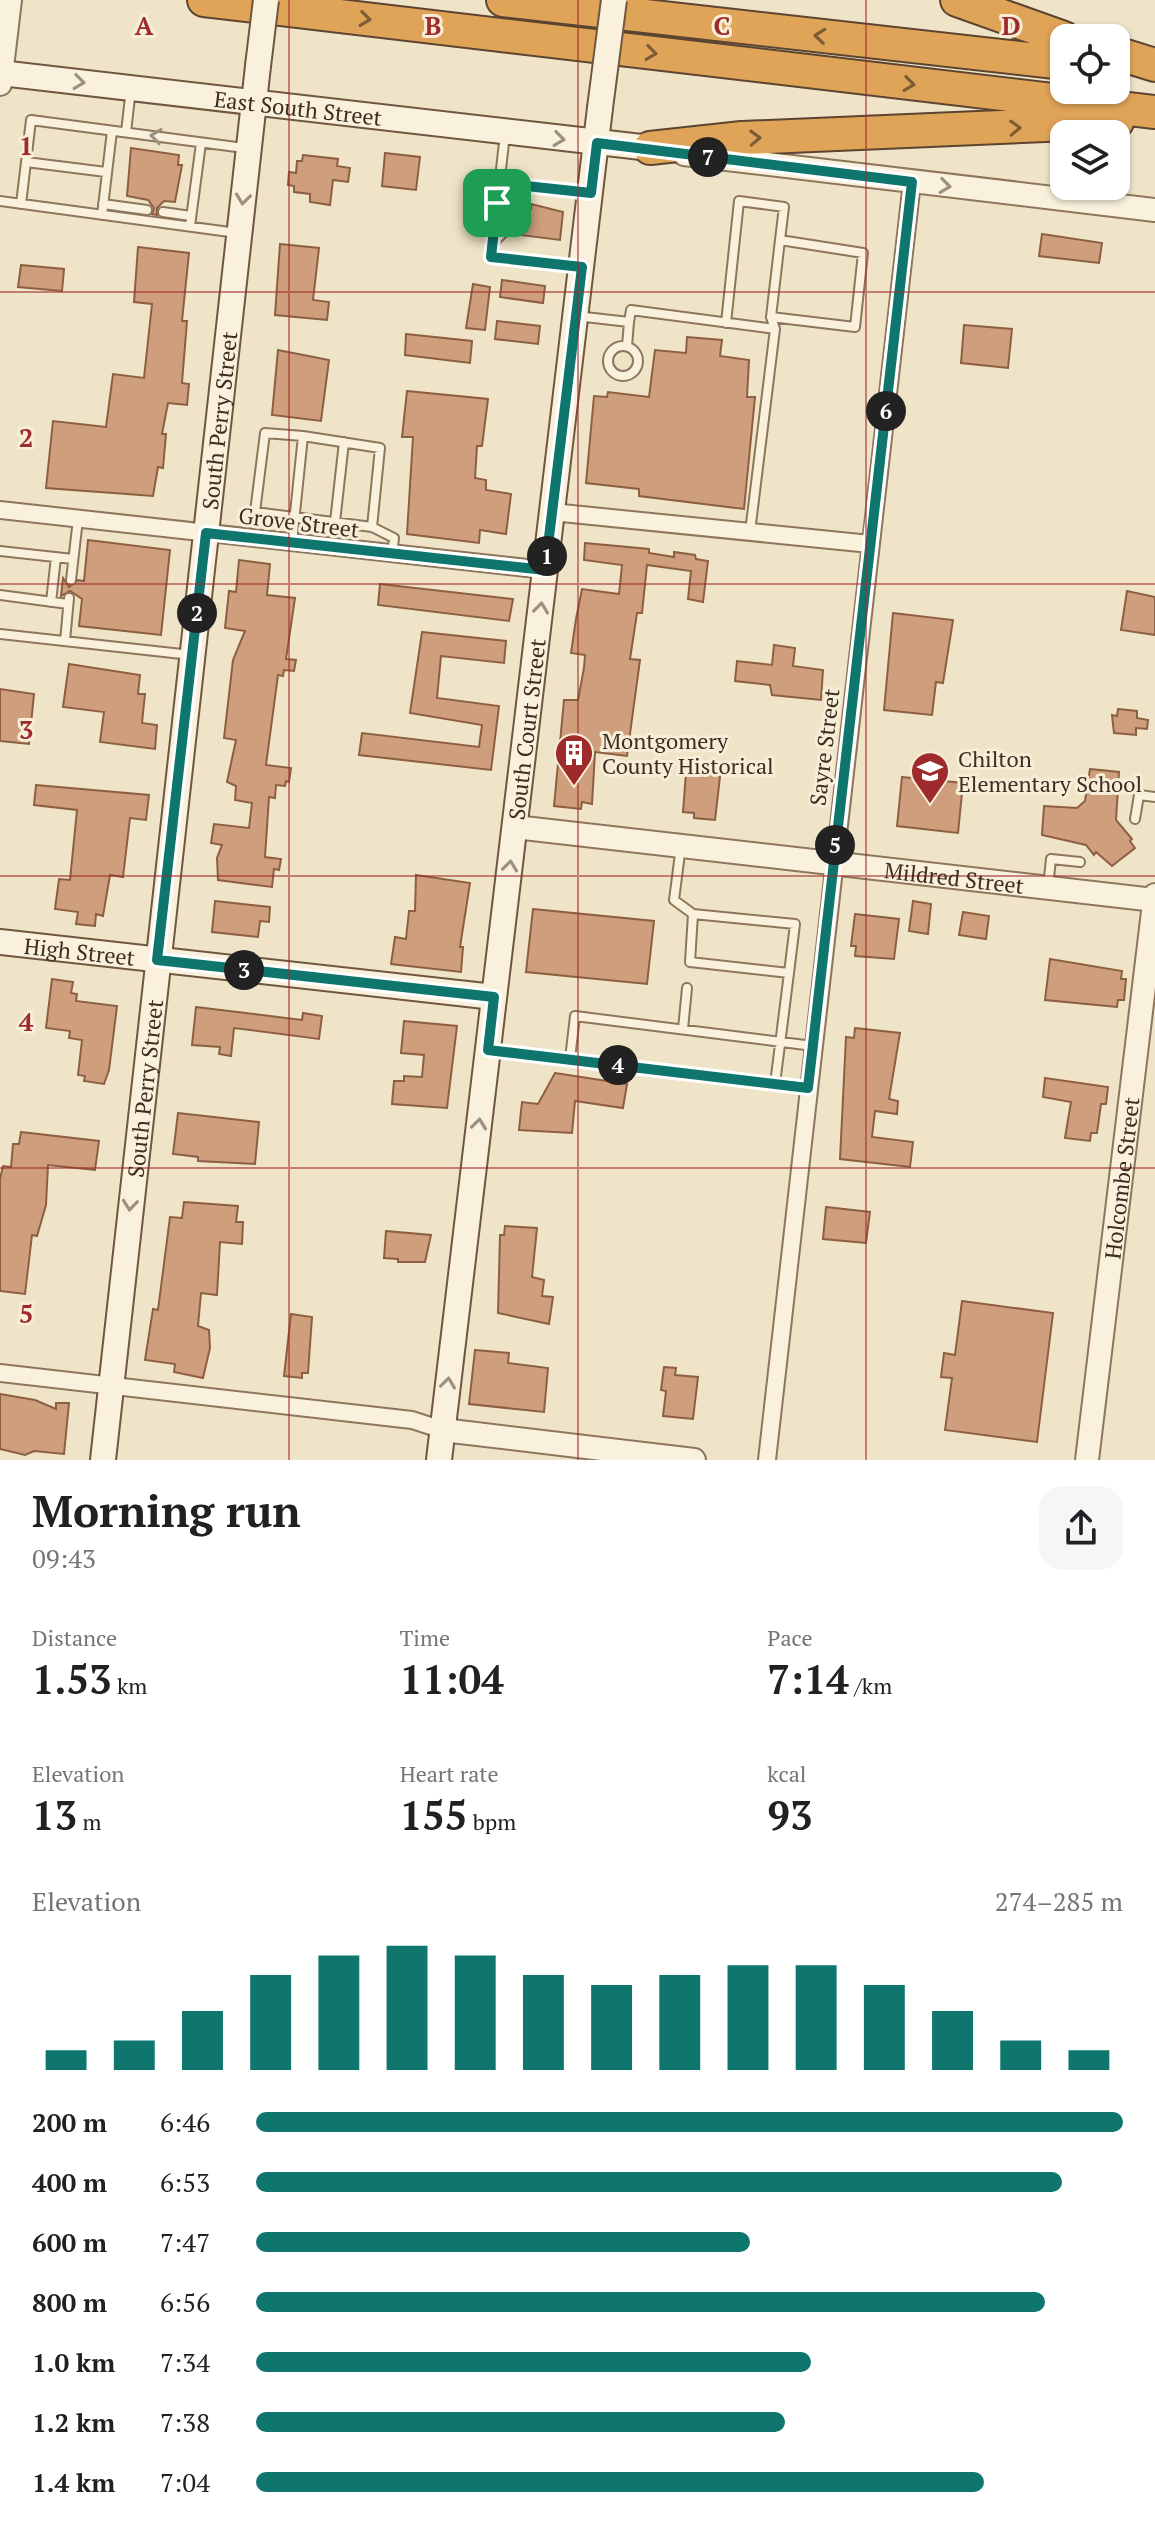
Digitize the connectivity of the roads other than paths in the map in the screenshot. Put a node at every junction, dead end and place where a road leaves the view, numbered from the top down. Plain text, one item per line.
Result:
1 (10, 0) edge
2 (204, 0) edge
3 (266, 0) edge
4 (503, 0) edge
5 (614, 0) edge
6 (957, 0) edge
7 (1050, 33) edge
8 (1130, 57) edge
9 (1050, 61) edge
10 (1155, 65) edge
11 (1130, 71) edge
12 (1155, 74) edge
13 (0, 77) edge
14 (131, 88) junction
15 (254, 103) junction
16 (1155, 112) edge
17 (1155, 120) edge
18 (112, 131) junction
19 (126, 132) junction
20 (505, 133) junction
21 (201, 143) junction
22 (597, 143) junction
23 (650, 148) junction
24 (249, 149) junction
25 (26, 162) junction
26 (106, 172) junction
27 (912, 182) junction
28 (499, 183) junction
29 (591, 193) junction
30 (0, 201) edge
31 (497, 203) junction
32 (21, 204) junction
33 (103, 204) junction
34 (147, 210) dead end
35 (1155, 210) edge
36 (163, 212) dead end
37 (102, 215) junction
38 (191, 216) junction
39 (190, 226) junction
40 (239, 233) junction
41 (780, 240) junction
42 (492, 244) junction
43 (582, 267) junction
44 (575, 316) junction
45 (771, 317) junction
46 (629, 322) junction
47 (726, 323) junction
48 (775, 329) junction
49 (627, 346) dead end
50 (303, 436) junction
51 (344, 442) junction
52 (0, 510) edge
53 (552, 512) junction
54 (294, 518) junction
55 (78, 519) junction
56 (335, 522) junction
57 (372, 527) junction
58 (750, 532) junction
59 (206, 533) junction
60 (291, 543) junction
61 (870, 544) junction
62 (0, 551) edge
63 (392, 555) junction
64 (56, 557) junction
65 (73, 559) junction
66 (545, 570) junction
67 (71, 580) dead end
68 (0, 595) edge
69 (51, 602) junction
70 (0, 634) edge
71 (65, 641) junction
72 (192, 655) junction
73 (1155, 797) edge
74 (1135, 819) dead end
75 (515, 827) junction
76 (681, 845) junction
77 (1080, 862) dead end
78 (833, 863) junction
79 (1048, 888) junction
80 (1155, 898) edge
81 (693, 914) junction
82 (0, 942) edge
83 (157, 960) junction
84 (789, 973) junction
85 (687, 988) dead end
86 (494, 997) junction
87 (683, 1029) junction
88 (781, 1042) junction
89 (813, 1046) junction
90 (488, 1050) junction
91 (570, 1059) junction
92 (775, 1084) junction
93 (808, 1088) junction
94 (0, 1373) edge
95 (110, 1386) junction
96 (443, 1430) junction
97 (103, 1460) edge
98 (439, 1460) edge
99 (694, 1460) edge
100 (767, 1460) edge
101 (1087, 1460) edge

1 - 13 street
2 -> 16 highway
3 - 15 main road, South Perry Street, bridge
9 -> 4 highway
5 - 22 main road, South Court Street, bridge
6 - 7 highway
8 - 10 highway
11 - 12 highway
13 -> 14 main road, East South Street
14 - 15 main road, East South Street
14 - 19 lane
15 - 20 main road, East South Street
15 - 24 main road, South Perry Street
23 -> 17 highway
18 - 19 lane
18 - 25 lane
18 - 26 lane
21 -> 19 lane
20 -> 22 main road, East South Street
20 - 28 lane
21 - 24 lane
21 - 38 lane
22 - 23 main road, East South Street
22 - 29 main road, South Court Street
23 - 27 street
24 -> 40 main road, South Perry Street
25 - 26 lane
25 - 32 lane
26 - 33 lane
27 -> 35 street
27 - 61 street, Sayre Street
28 - 29 lane
28 - 31 lane
29 - 43 main road, South Court Street
30 - 32 lane
31 - 42 lane
31 - 42 lane
32 - 37 lane
33 - 34 lane
33 - 37 lane
36 - 38 lane
37 - 39 lane
38 - 39 lane
39 - 40 lane
40 - 59 main road, South Perry Street
41 - 45 lane
41 - 45 lane
41 - 47 lane
42 - 43 lane
43 - 44 main road, South Court Street
44 - 46 lane
44 - 53 main road, South Court Street
45 - 48 lane
46 - 47 lane
46 - 49 lane
47 - 48 lane
48 - 58 lane
50 - 51 lane
50 - 54 lane
50 - 54 lane
51 - 56 lane
51 - 57 lane
52 - 55 street, Grove Street
53 - 58 street
53 - 66 main road, South Court Street
54 - 56 lane
54 - 60 lane
55 - 59 street, Grove Street
55 - 65 lane
56 - 57 lane
57 - 63 lane
58 - 61 street
59 - 60 street, Grove Street
59 - 72 main road, South Perry Street
60 - 63 street, Grove Street
61 - 78 street, Sayre Street
62 - 64 lane
63 - 66 street, Grove Street
64 - 65 lane
64 - 69 lane
65 - 67 lane
75 -> 66 main road, South Court Street
68 - 69 lane
69 - 71 lane
70 - 71 lane
71 - 72 lane
72 - 83 main road, South Perry Street
73 - 74 lane
75 - 76 street, Mildred Street
86 -> 75 main road, South Court Street
76 - 78 street, Mildred Street
76 - 81 lane
77 - 79 lane
78 - 79 street, Mildred Street
78 - 89 street, Sayre Street
79 - 80 street, Mildred Street
80 - 101 street, Holcombe Street
81 - 84 lane
81 - 84 lane
82 - 83 main road, High Street
83 - 86 main road, High Street
83 -> 95 main road, South Perry Street
84 - 88 lane
85 - 87 lane
86 - 90 main road, South Court Street
87 - 88 lane
87 - 91 lane
88 - 89 lane
88 - 92 lane
89 - 93 street, Sayre Street
90 - 91 lane
96 -> 90 main road, South Court Street
91 - 92 lane
92 - 93 lane
93 - 100 street, Sayre Street
94 - 95 street
95 - 96 street
95 - 97 main road, South Perry Street
96 - 98 main road, South Court Street
96 - 99 street

